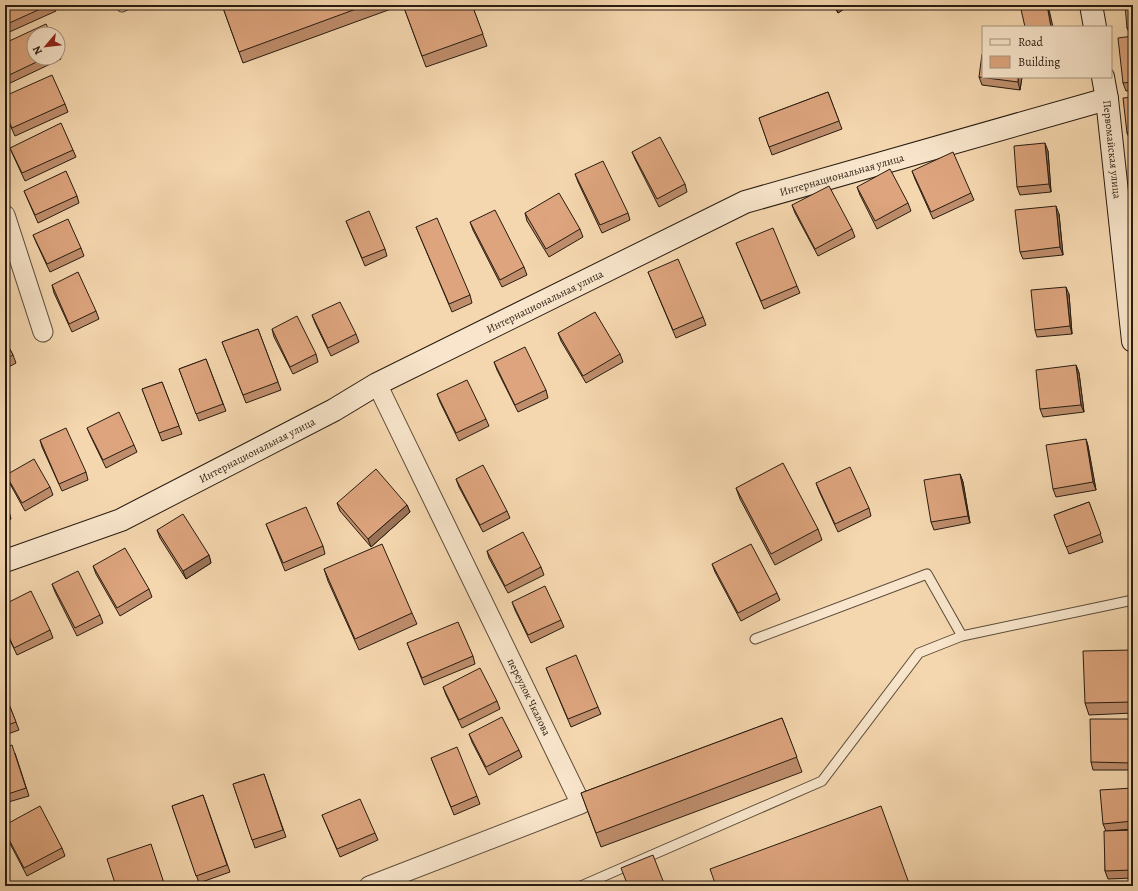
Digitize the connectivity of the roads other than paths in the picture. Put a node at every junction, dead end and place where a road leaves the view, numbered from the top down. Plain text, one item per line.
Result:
1 (122, 5) edge
2 (126, 5) edge
3 (1092, 5) edge
4 (1095, 26) edge
5 (1103, 78) edge
6 (1106, 99) junction
7 (5, 215) edge
8 (1131, 310) edge
9 (43, 332) dead end
10 (1133, 341) edge
11 (377, 384) junction
12 (5, 562) edge
13 (1133, 600) edge
14 (962, 636) junction
15 (755, 639) dead end
16 (369, 886) edge
17 (582, 886) edge

1 - 2 lane
3 - 4 street
5 - 6 street, Первомайская улица
6 - 8 street, Первомайская улица
6 - 11 street, Интернациональная улица
7 - 9 street
8 - 10 street, Первомайская улица
11 - 12 street, Интернациональная улица
11 - 16 street, переулок Чкалова
13 - 14 lane
14 - 15 lane
14 - 17 lane

